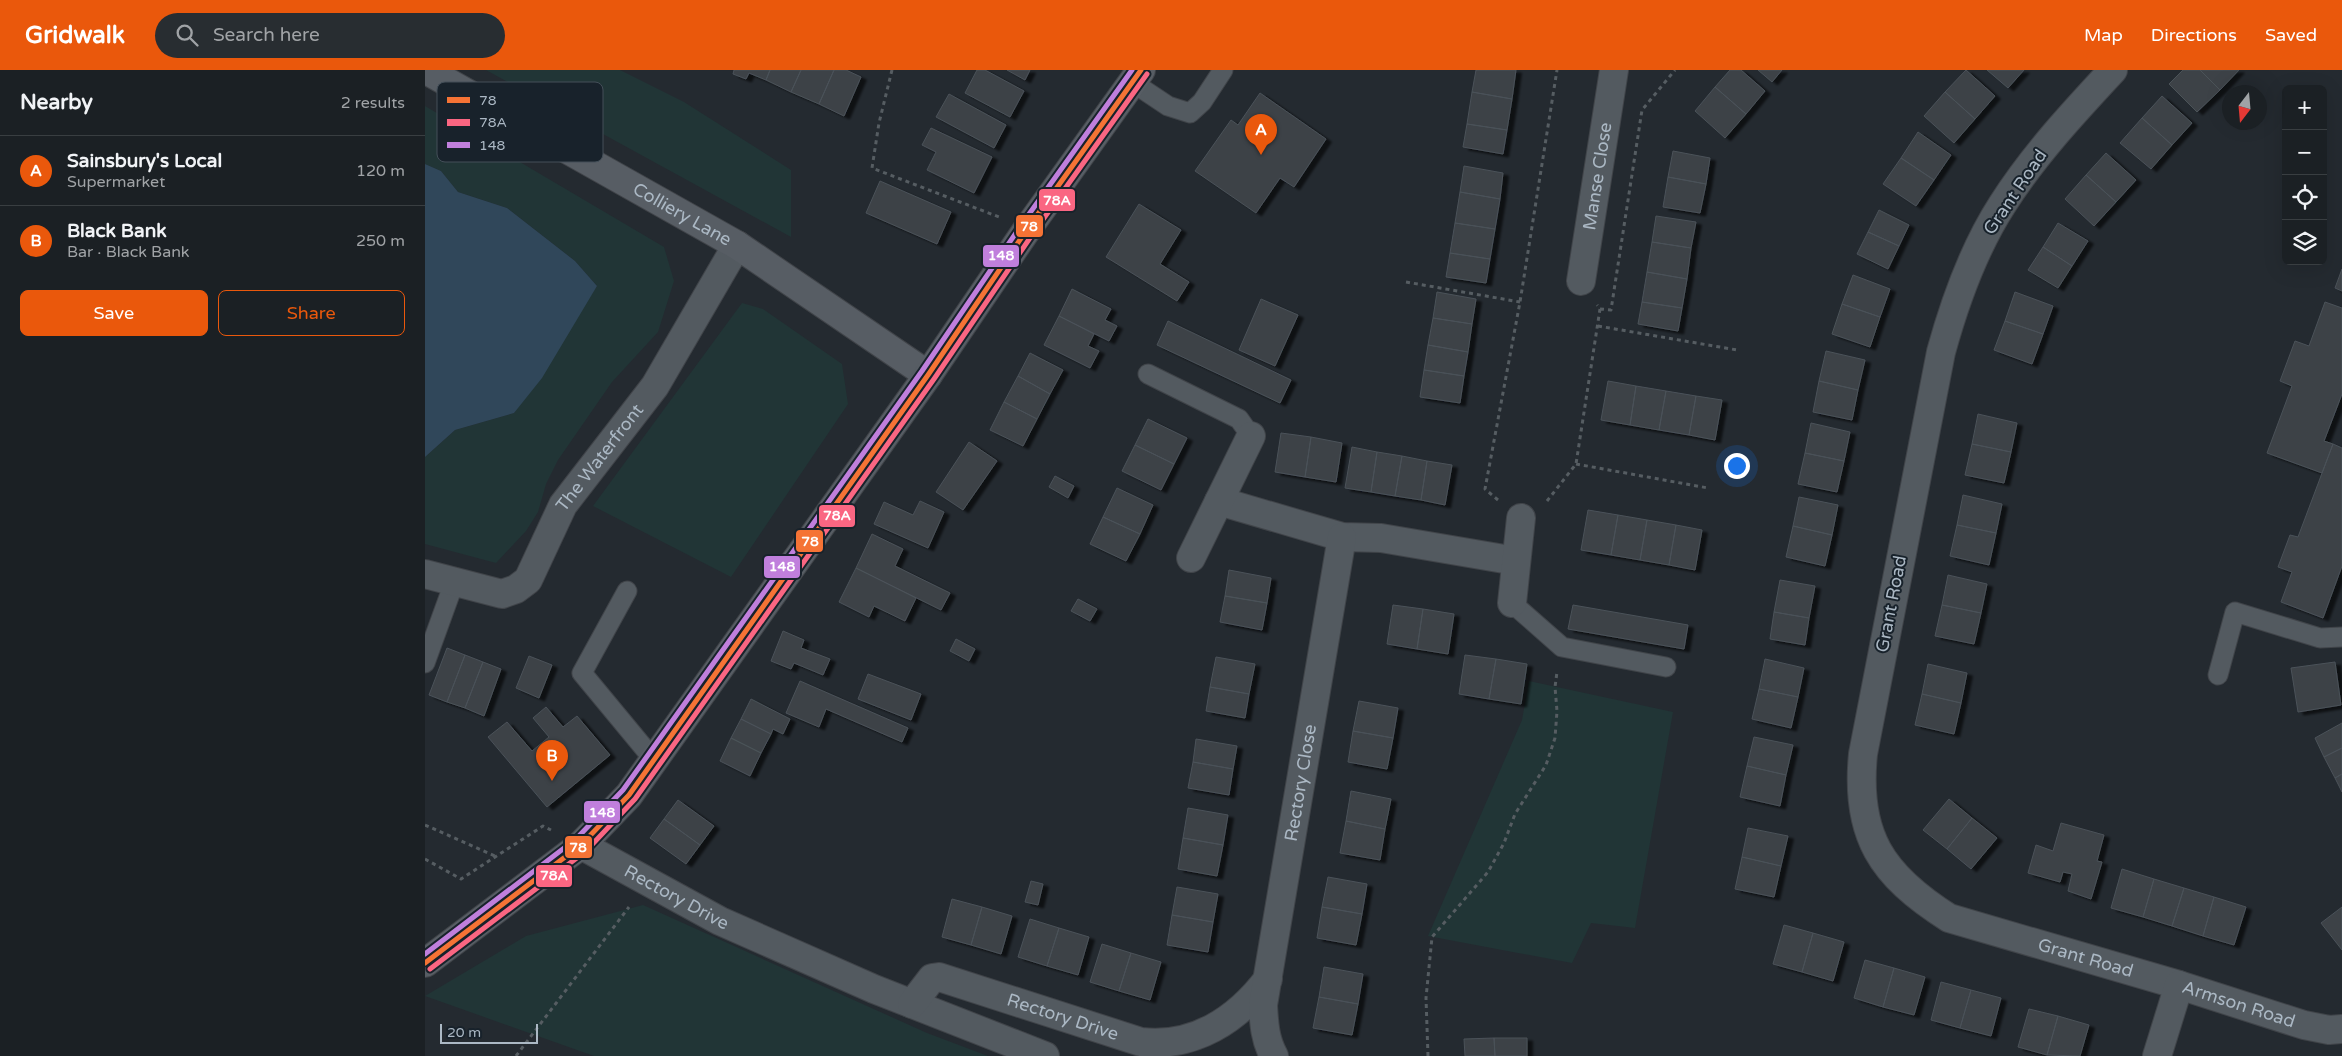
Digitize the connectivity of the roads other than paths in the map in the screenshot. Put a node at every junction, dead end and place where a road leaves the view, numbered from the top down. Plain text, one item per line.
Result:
1 (426, 70) edge
2 (1223, 70) edge
3 (1614, 70) edge
4 (2113, 70) edge
5 (1137, 76) edge
6 (447, 82) edge
7 (589, 162) edge
8 (737, 245) junction
9 (1581, 281) road end
10 (1148, 374) dead end
11 (928, 375) junction
12 (1251, 436) joint
13 (1219, 501) junction
14 (1521, 518) road end
15 (1342, 537) junction
16 (1191, 558) dead end
17 (1516, 561) junction
18 (425, 574) edge
19 (454, 583) junction
20 (627, 590) dead end
21 (1512, 603) joint
22 (2342, 637) edge
23 (425, 663) edge
24 (1667, 667) dead end
25 (2218, 675) dead end
26 (654, 760) junction
27 (581, 845) junction
28 (425, 962) edge
29 (1268, 979) junction
30 (2179, 985) junction
31 (912, 1004) junction
32 (2342, 1029) edge
33 (1045, 1056) edge
34 (1275, 1056) edge
35 (2157, 1056) edge

1 - 6 main road, Colliery Lane
2 - 5 lane
3 - 9 street, Manse Close
4 - 30 street, Grant Road
5 - 11 main road
7 - 8 main road, Colliery Lane
8 - 11 main road, Colliery Lane
8 - 19 street, The Waterfront
10 - 12 lane
11 - 26 main road
12 - 13 street
13 - 15 street
13 - 16 street
14 - 17 street
15 - 17 street
15 - 29 street, Rectory Close
17 - 21 street
18 - 19 street, The Waterfront
19 - 23 lane
20 - 26 lane
21 - 24 lane
22 - 25 lane
26 - 27 main road
27 - 28 main road
27 - 31 street, Rectory Drive
29 - 31 street, Rectory Drive
29 - 34 street, Rectory Close
30 - 32 street, Armson Road
30 - 35 street, Armson Road
31 - 33 street, Rectory Drive

